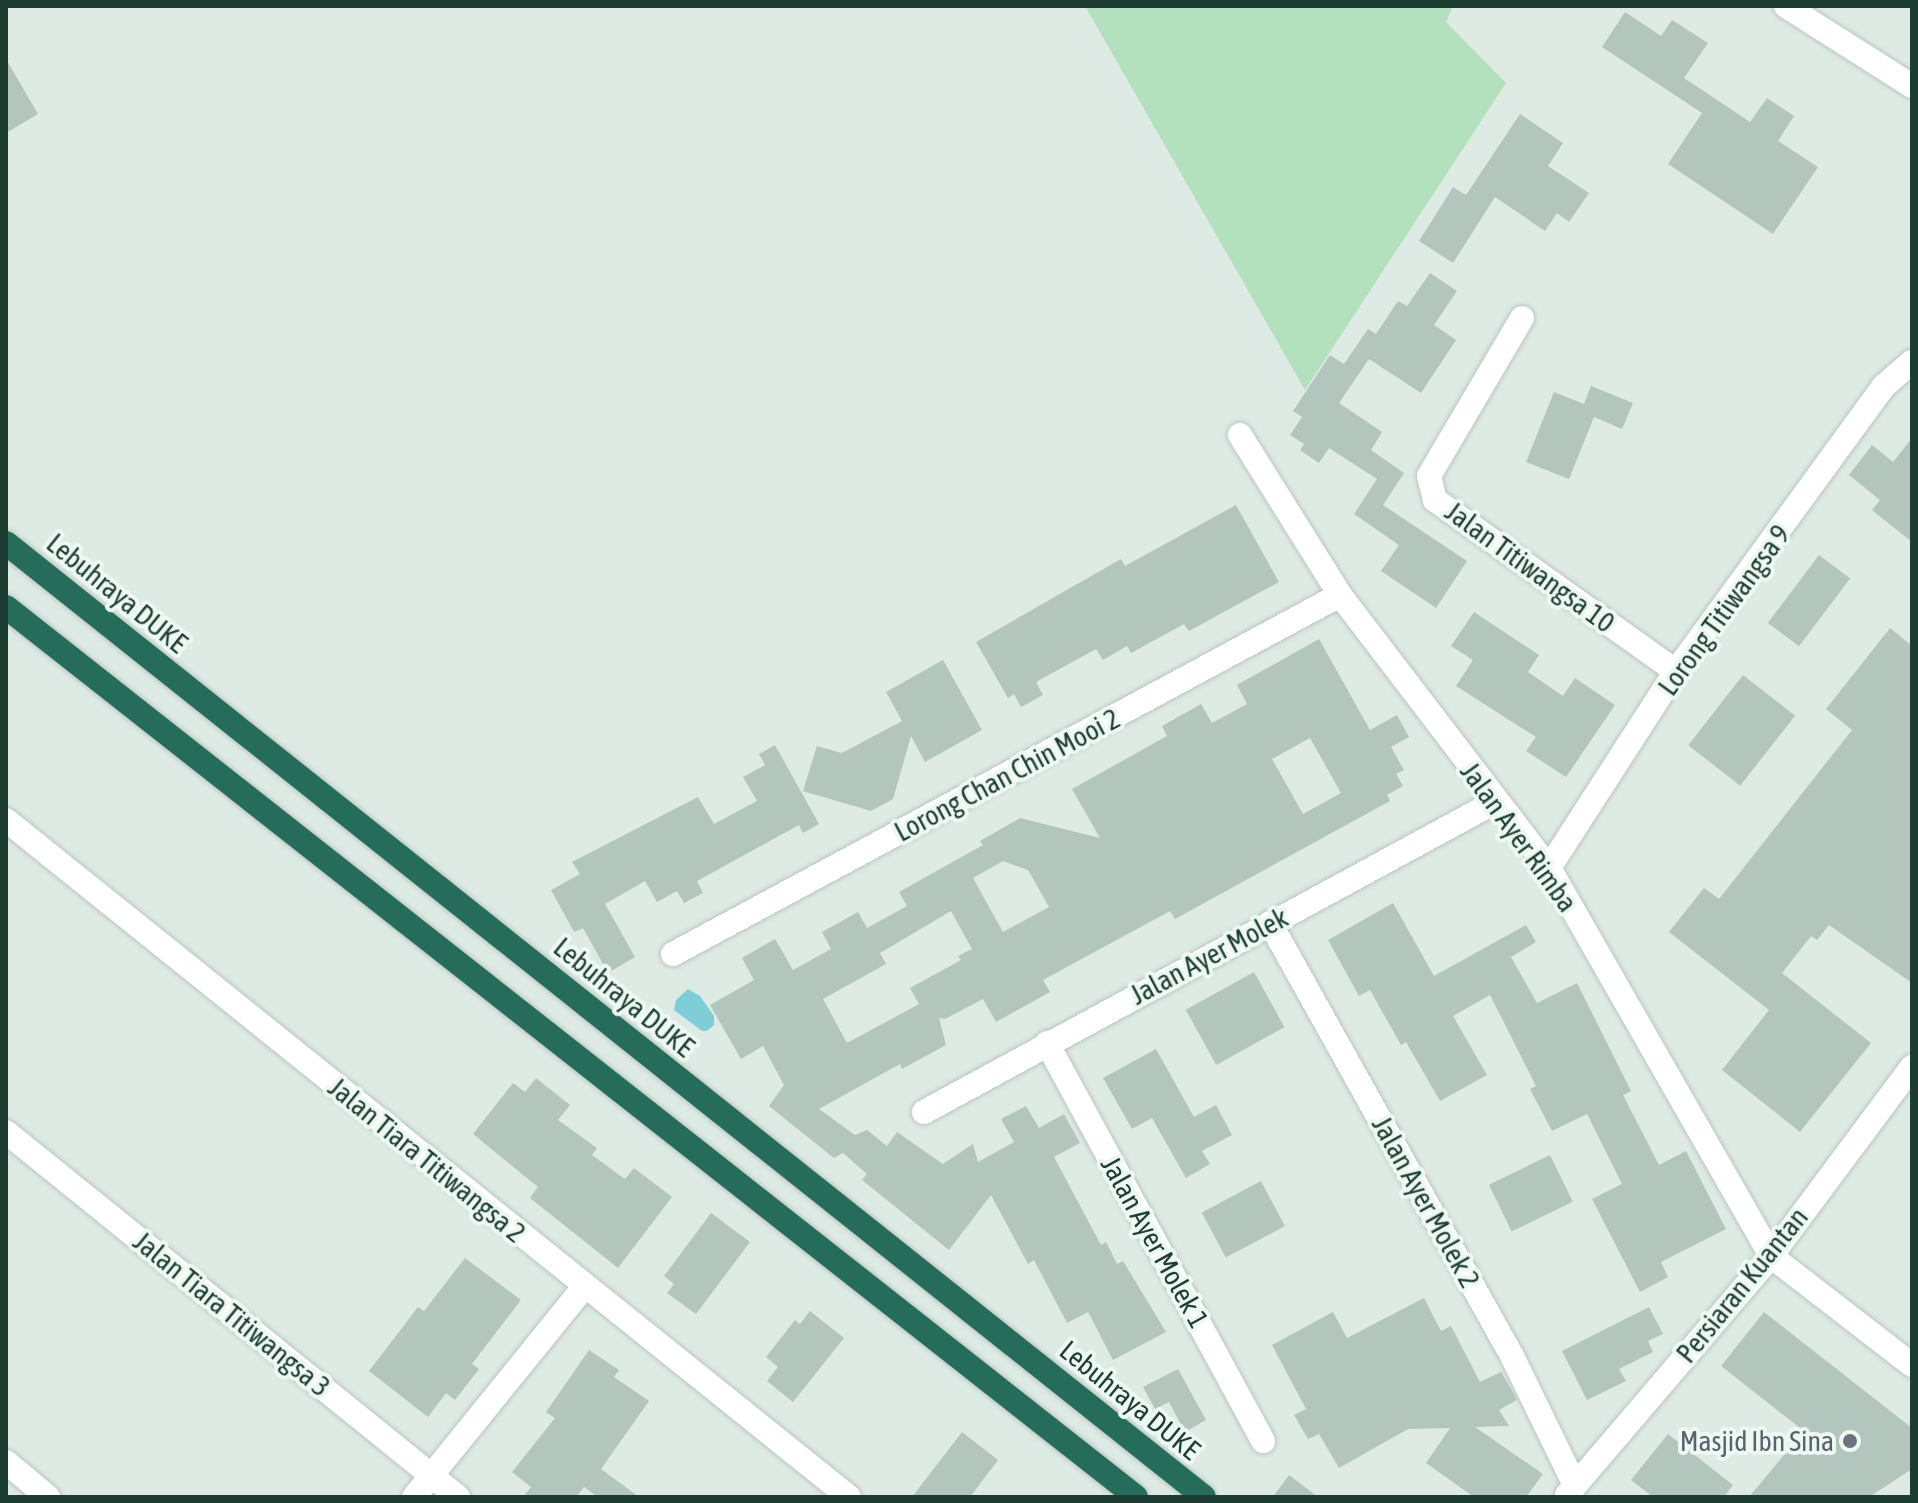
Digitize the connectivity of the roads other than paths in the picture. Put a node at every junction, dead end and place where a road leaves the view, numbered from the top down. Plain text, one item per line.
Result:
1 (1786, 6) edge
2 (1912, 86) edge
3 (1522, 318) dead end
4 (1912, 362) edge
5 (1240, 435) dead end
6 (6, 543) edge
7 (1340, 595) junction
8 (6, 607) edge
9 (1676, 671) junction
10 (1495, 802) junction
11 (6, 820) edge
12 (1549, 868) junction
13 (1270, 923) junction
14 (673, 954) dead end
15 (1047, 1043) junction
16 (1912, 1067) edge
17 (924, 1112) dead end
18 (6, 1132) edge
19 (1771, 1256) junction
20 (584, 1287) junction
21 (1912, 1365) edge
22 (1263, 1441) dead end
23 (6, 1462) edge
24 (432, 1476) junction
25 (1570, 1491) edge
26 (48, 1497) edge
27 (414, 1497) edge
28 (458, 1497) edge
29 (849, 1497) edge
30 (1136, 1497) edge
31 (1204, 1497) edge

1 - 2 street
3 - 9 street, Jalan Titiwangsa 10
4 - 9 street, Lorong Titiwangsa 9
5 - 7 street, Jalan Ayer Rimba
6 - 31 highway, Lebuhraya DUKE
7 - 10 street, Jalan Ayer Rimba
7 - 14 street, Lorong Chan Chin Mooi 2
8 - 30 highway
9 - 12 street, Lorong Titiwangsa 9
10 - 12 street, Jalan Ayer Rimba
10 - 13 street, Jalan Ayer Molek
11 - 20 street, Jalan Tiara Titiwangsa 2
12 - 19 street, Jalan Ayer Rimba
13 - 15 street, Jalan Ayer Molek
13 - 25 street, Jalan Ayer Molek 2
15 - 17 street, Jalan Ayer Molek
15 - 22 street, Jalan Ayer Molek 1
16 - 19 street, Persiaran Kuantan
18 - 24 street, Jalan Tiara Titiwangsa 3
19 - 21 street
19 - 25 street, Persiaran Kuantan
20 - 24 street
20 - 29 street, Jalan Tiara Titiwangsa 2
23 - 26 street
24 - 27 street
24 - 28 street, Jalan Tiara Titiwangsa 3

